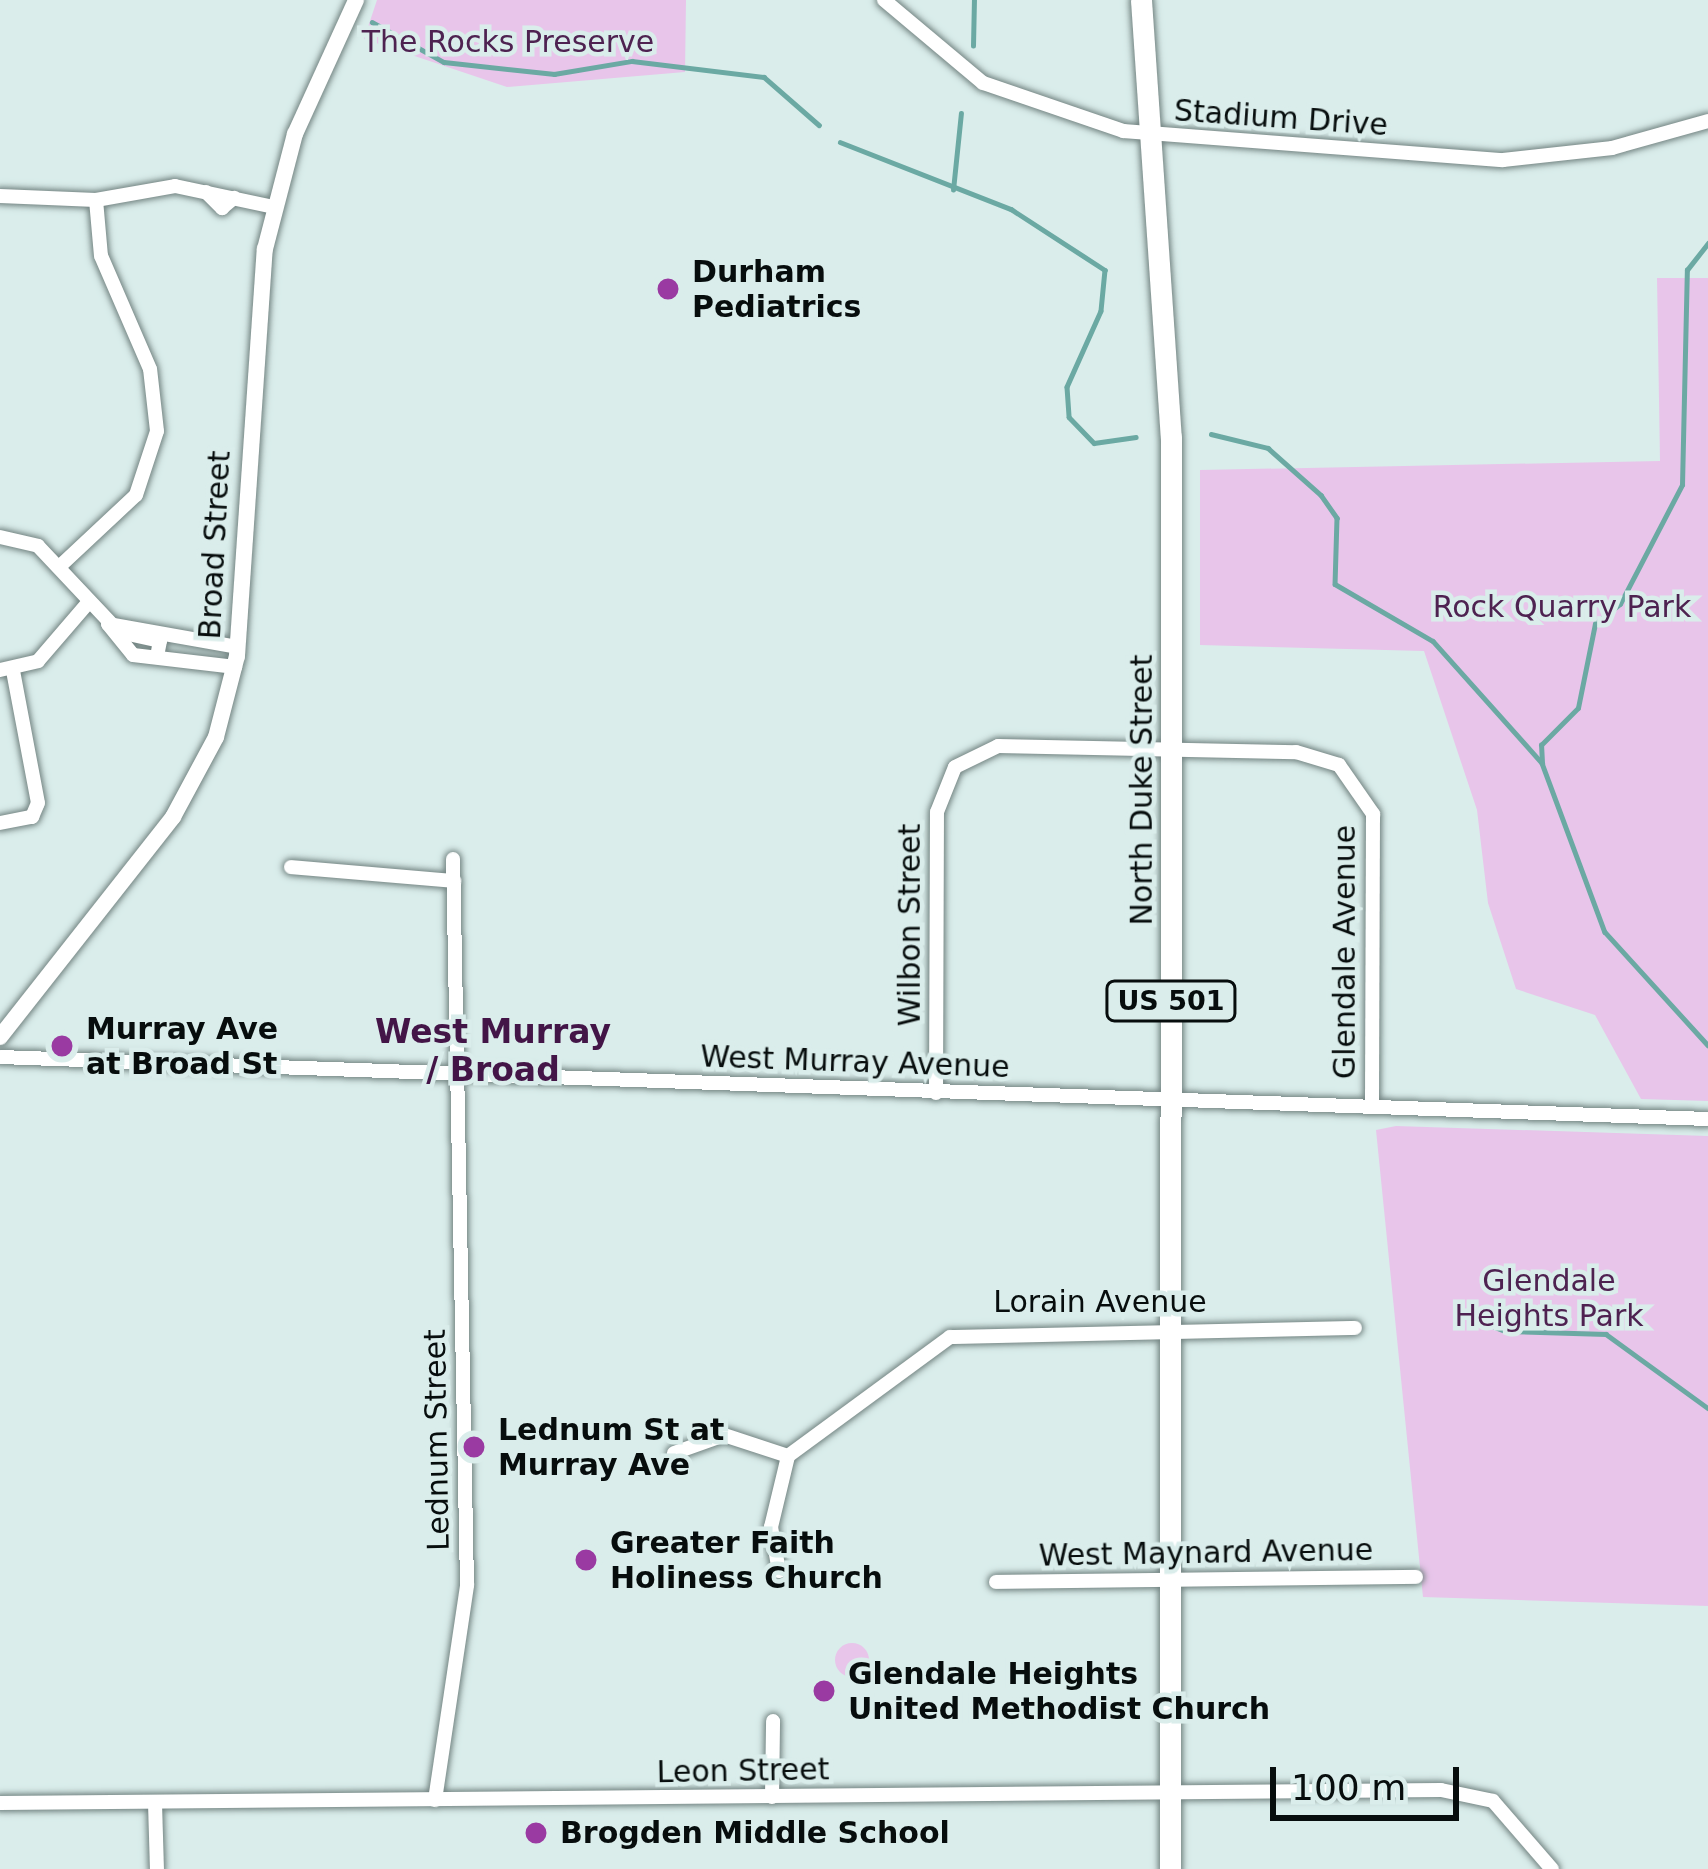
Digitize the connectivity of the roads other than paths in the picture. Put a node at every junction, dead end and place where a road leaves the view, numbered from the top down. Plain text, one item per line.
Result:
1 (884, 0) edge
2 (1142, 0) edge
3 (353, 6) edge
4 (1708, 121) edge
5 (1152, 134) junction
6 (0, 196) edge
7 (96, 200) junction
8 (274, 206) junction
9 (0, 537) edge
10 (59, 568) junction
11 (87, 604) junction
12 (108, 623) junction
13 (237, 646) junction
14 (158, 649) junction
15 (235, 667) junction
16 (7, 671) edge
17 (1171, 749) junction
18 (0, 823) edge
19 (453, 859) dead end
20 (291, 867) dead end
21 (454, 881) junction
22 (0, 1037) edge
23 (0, 1057) edge
24 (457, 1076) junction
25 (936, 1093) junction
26 (1171, 1101) junction
27 (1372, 1107) junction
28 (1708, 1119) edge
29 (1355, 1328) dead end
30 (1171, 1330) junction
31 (674, 1453) dead end
32 (788, 1456) junction
33 (779, 1571) dead end
34 (1416, 1577) dead end
35 (1168, 1581) junction
36 (996, 1582) dead end
37 (773, 1721) dead end
38 (1171, 1795) junction
39 (772, 1798) junction
40 (435, 1800) junction
41 (155, 1802) junction
42 (0, 1803) edge
43 (157, 1869) edge
44 (1170, 1869) edge
45 (1552, 1869) edge

1 - 5 street, Stadium Drive
2 - 5 highway, North Duke Street / US 501
3 - 8 main road, Broad Street
4 - 5 street, Stadium Drive
5 - 17 highway, North Duke Street / US 501
6 - 7 street
7 - 8 street
7 - 10 street
8 - 13 main road, Broad Street
9 - 10 street
10 - 11 street
11 - 12 street
11 - 16 street
12 - 14 street
12 - 14 street
13 - 14 street
13 - 15 main road, Broad Street
14 - 15 street
15 - 22 main road, Broad Street
16 - 18 street
17 - 25 street, Wilbon Street
17 - 26 highway, North Duke Street / US 501
17 - 27 street, Glendale Avenue
19 - 21 street, Lednum Street
20 - 21 street
21 - 24 street, Lednum Street
23 - 24 street, West Murray Avenue
24 - 25 street, West Murray Avenue
24 - 40 street, Lednum Street
25 - 26 street, West Murray Avenue
26 - 27 street, West Murray Avenue
26 - 30 highway, North Duke Street / US 501
27 - 28 street, West Murray Avenue
29 - 30 street, Lorain Avenue
30 - 32 street, Lorain Avenue
30 - 35 highway, North Duke Street / US 501
31 - 32 street
32 - 33 street
34 - 35 street, West Maynard Avenue
35 - 36 street, West Maynard Avenue
35 - 38 highway, North Duke Street / US 501
37 - 39 street
38 - 39 street, Leon Street
38 - 44 highway, North Duke Street / US 501
38 - 45 street, Leon Street
39 - 40 street, Leon Street
40 - 41 street, Leon Street
41 - 42 street, Leon Street
41 - 43 street

